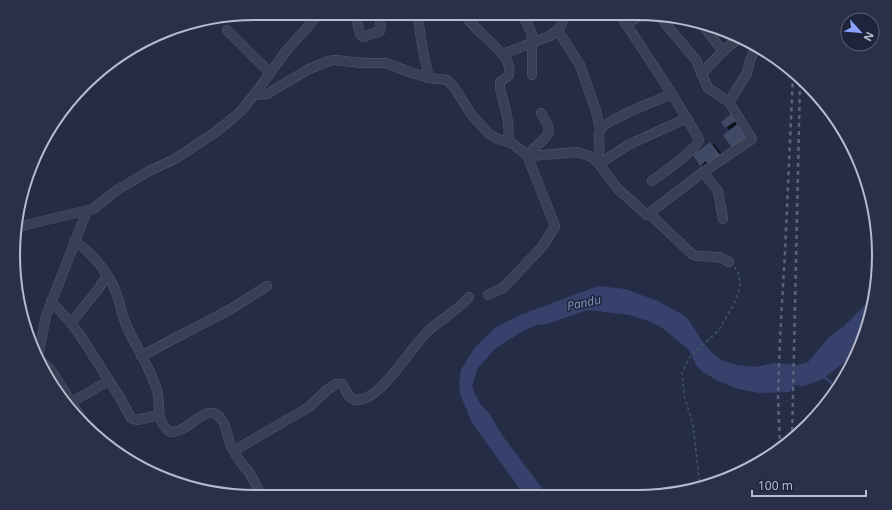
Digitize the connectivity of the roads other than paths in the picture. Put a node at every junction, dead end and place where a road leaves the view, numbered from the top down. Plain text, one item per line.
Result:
1 (314, 20) edge
2 (356, 20) edge
3 (379, 20) edge
4 (418, 20) edge
5 (469, 20) edge
6 (526, 20) edge
7 (563, 20) edge
8 (623, 20) edge
9 (633, 20) edge
10 (664, 22) edge
11 (626, 24) junction
12 (227, 30) dead end
13 (706, 30) edge
14 (558, 31) junction
15 (735, 41) edge
16 (532, 44) junction
17 (723, 51) junction
18 (754, 51) edge
19 (503, 54) junction
20 (270, 73) junction
21 (701, 74) junction
22 (532, 75) dead end
23 (429, 78) junction
24 (672, 94) junction
25 (254, 95) junction
26 (729, 102) junction
27 (541, 113) dead end
28 (687, 118) junction
29 (600, 129) junction
30 (508, 142) junction
31 (527, 155) junction
32 (597, 162) junction
33 (703, 172) junction
34 (652, 181) dead end
35 (87, 211) junction
36 (647, 215) junction
37 (723, 219) dead end
38 (22, 226) edge
39 (74, 241) junction
40 (729, 262) road end
41 (107, 275) junction
42 (267, 286) dead end
43 (488, 295) dead end
44 (469, 297) dead end
45 (52, 302) junction
46 (71, 322) junction
47 (40, 348) edge
48 (141, 356) junction
49 (49, 368) edge
50 (55, 379) edge
51 (108, 380) junction
52 (70, 399) edge
53 (159, 415) junction
54 (233, 450) junction
55 (259, 490) edge

1 - 20 street
2 - 3 street
4 - 23 street
5 - 19 street
6 - 16 street
7 - 14 street
8 - 11 street
9 - 11 street
10 - 21 street
11 - 24 street
12 - 20 street
13 - 17 street
14 - 16 street
14 - 29 street
15 - 17 street
16 - 19 street
16 - 22 street
17 - 21 street
18 - 26 street
19 - 30 street
20 - 25 street
21 - 26 street
23 - 25 street
23 - 30 street
24 - 28 street
24 - 29 street
25 - 35 street
26 - 33 street
27 - 31 street
28 - 32 street
28 - 34 street
29 - 32 street
30 - 31 street
31 - 32 street
31 - 43 street
32 - 36 street
33 - 36 street
33 - 37 street
35 - 38 street
35 - 39 street
36 - 40 street
39 - 41 street
39 - 45 street
41 - 46 street
41 - 48 street
42 - 48 street
44 - 54 street
45 - 46 street
45 - 47 street
46 - 51 street
48 - 53 street
49 - 50 street
51 - 52 street
51 - 53 street
53 - 54 street
54 - 55 street

